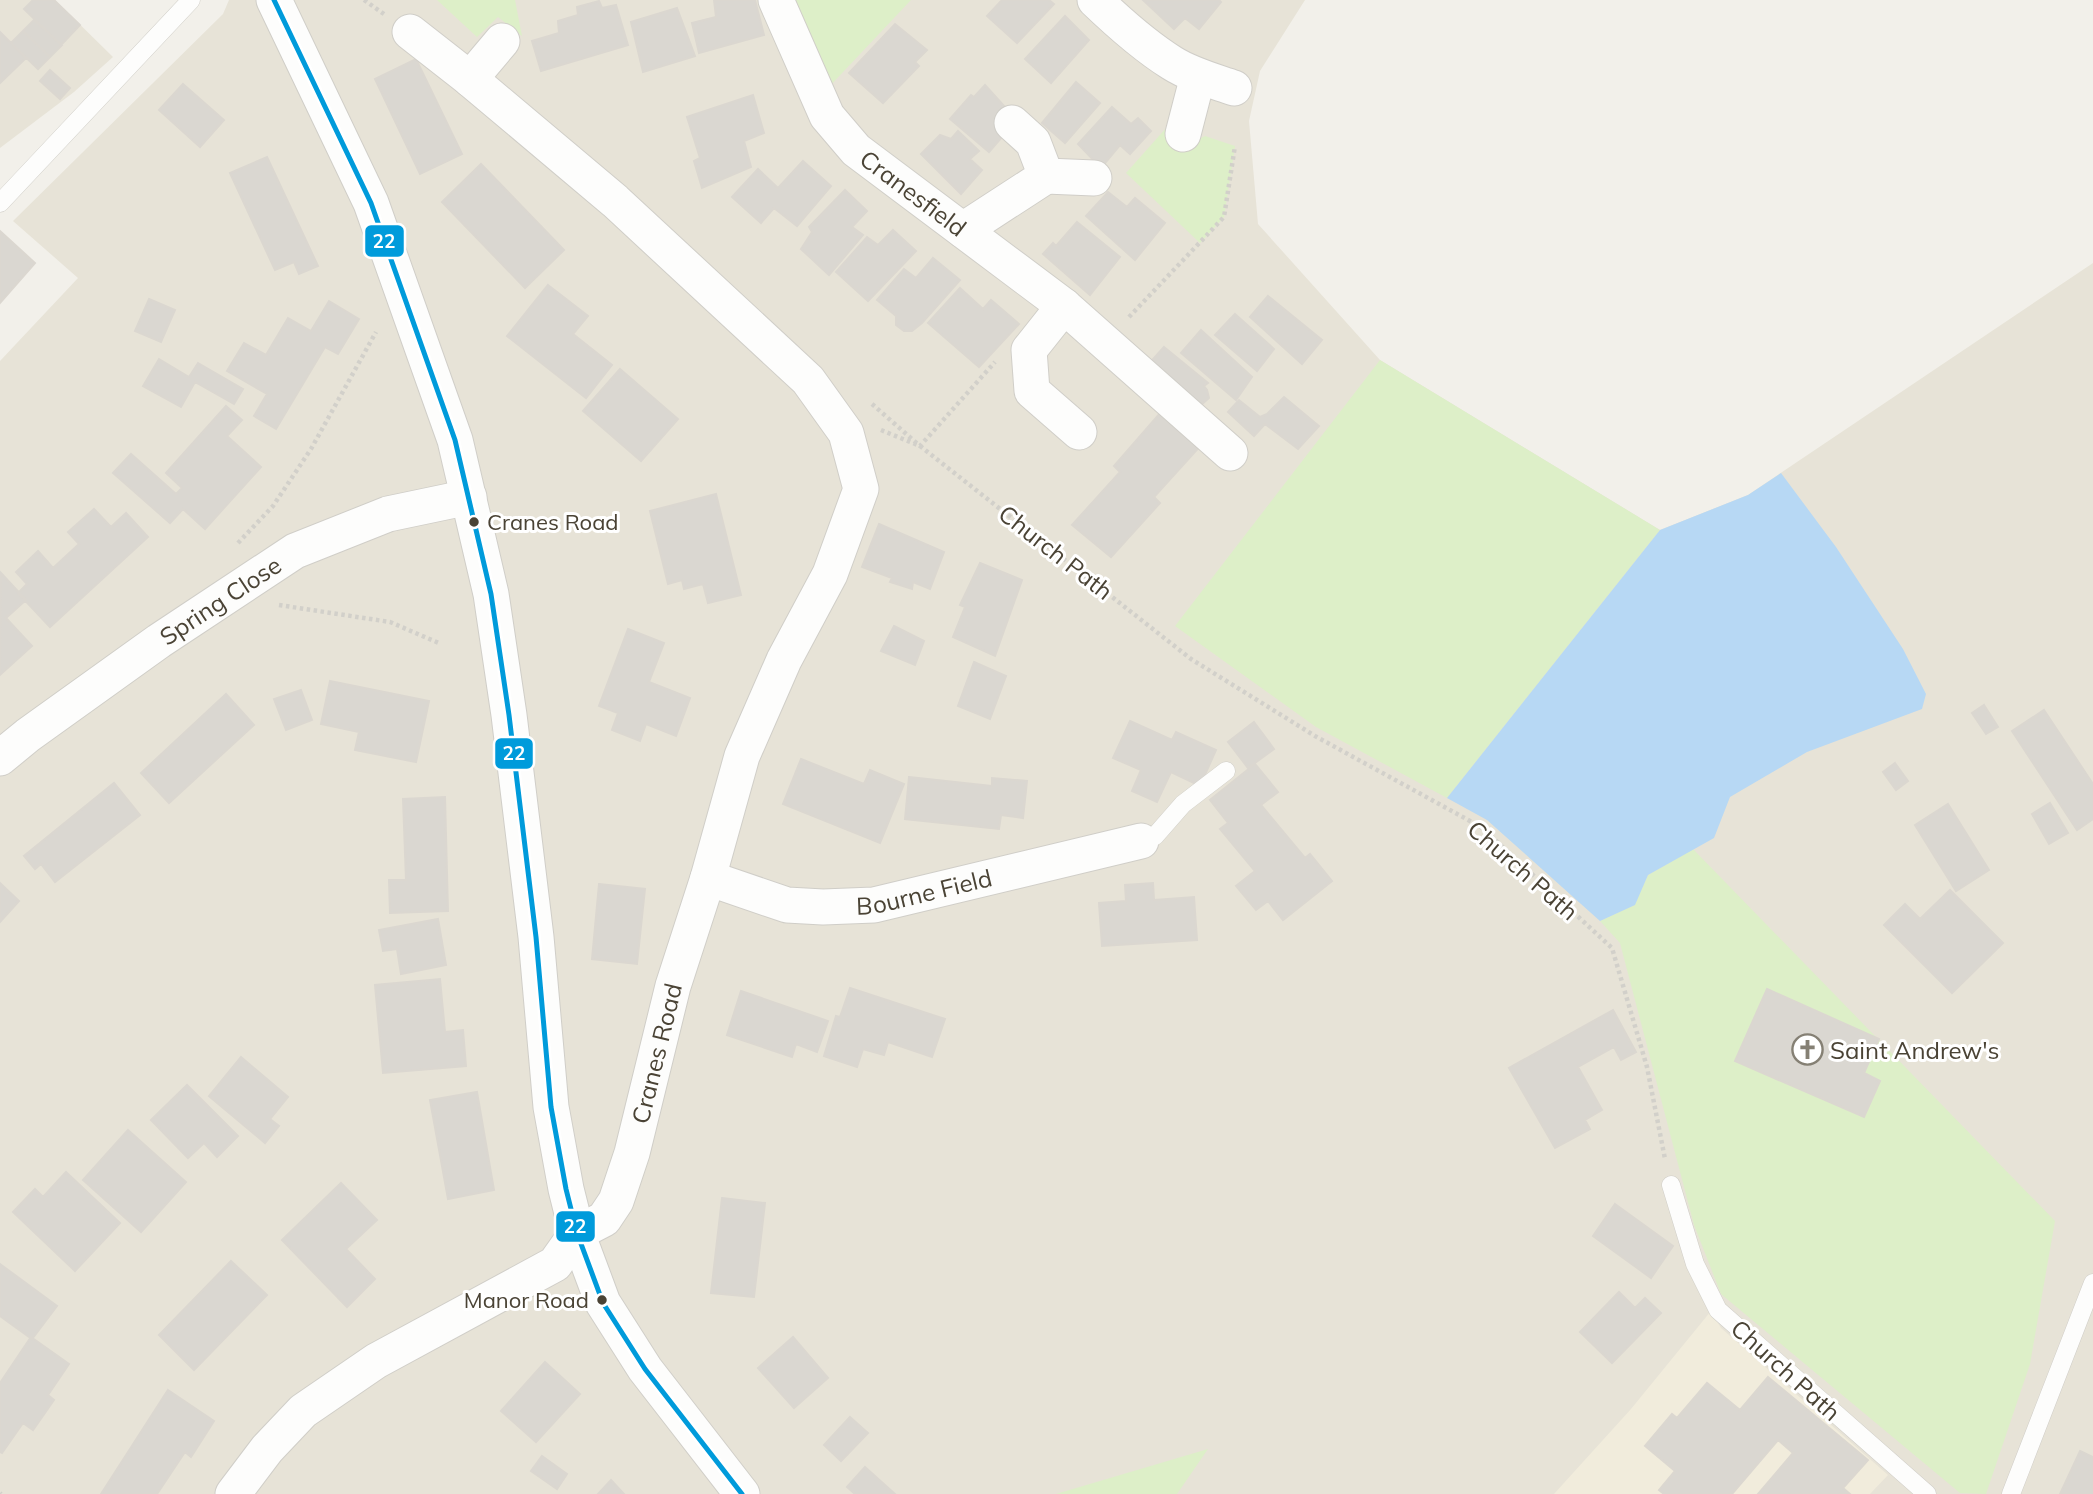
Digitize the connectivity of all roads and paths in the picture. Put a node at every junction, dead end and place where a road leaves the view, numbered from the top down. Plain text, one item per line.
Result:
1 (191, 0) edge
2 (274, 0) edge
3 (776, 0) edge
4 (1096, 0) edge
5 (410, 32) dead end
6 (502, 40) dead end
7 (1198, 76) junction
8 (470, 79) junction
9 (1234, 88) dead end
10 (1027, 128) dead end
11 (1183, 134) dead end
12 (1235, 146) dead end
13 (1046, 176) junction
14 (1094, 178) dead end
15 (0, 203) edge
16 (963, 230) junction
17 (1064, 306) junction
18 (376, 332) dead end
19 (1105, 343) junction
20 (1003, 353) dead end
21 (1080, 432) dead end
22 (846, 433) junction
23 (920, 446) junction
24 (1230, 453) dead end
25 (469, 497) junction
26 (235, 547) dead end
27 (277, 605) dead end
28 (441, 643) dead end
29 (0, 758) edge
30 (1226, 771) dead end
31 (1141, 841) joint
32 (708, 878) junction
33 (1671, 1185) joint
34 (577, 1233) junction
35 (2093, 1283) edge
36 (233, 1494) edge
37 (742, 1494) edge
38 (1927, 1494) edge
39 (2011, 1494) edge

1 - 15 lane
2 - 25 street
3 - 16 street, Cranesfield
4 - 7 street
5 - 8 street, Cranes Road
6 - 8 street
7 - 9 street
7 - 11 street
8 - 22 street, Cranes Road
10 - 13 street
12 - 19 path
13 - 14 street
13 - 16 street
16 - 17 street, Cranesfield
17 - 19 street, Cranesfield
17 - 21 street
18 - 26 path
19 - 24 street, Cranesfield
20 - 23 path
22 - 23 path, Church Path
22 - 32 street, Cranes Road
23 - 33 path, Church Path
25 - 29 street, Spring Close
25 - 34 street
27 - 28 path
30 - 31 lane
31 - 32 street, Bourne Field
32 - 34 street, Cranes Road
33 - 38 lane, Church Path
34 - 36 street
34 - 37 street
35 - 39 lane

